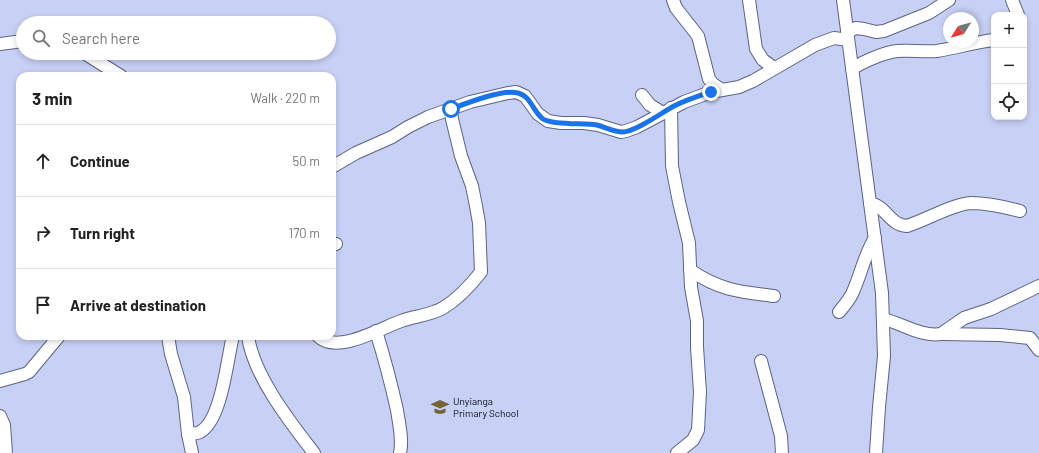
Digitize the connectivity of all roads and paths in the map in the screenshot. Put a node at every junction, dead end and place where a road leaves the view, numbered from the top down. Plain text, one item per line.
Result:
1 (673, 0) edge
2 (749, 0) edge
3 (843, 0) edge
4 (949, 0) edge
5 (1012, 0) edge
6 (1017, 12) edge
7 (847, 36) junction
8 (991, 40) edge
9 (16, 42) edge
10 (0, 44) edge
11 (95, 60) edge
12 (774, 68) junction
13 (852, 69) junction
14 (115, 72) edge
15 (722, 90) junction
16 (642, 95) dead end
17 (451, 109) junction
18 (667, 110) junction
19 (336, 165) edge
20 (870, 203) junction
21 (1020, 210) dead end
22 (875, 238) junction
23 (690, 270) junction
24 (1039, 286) edge
25 (774, 296) dead end
26 (839, 312) dead end
27 (883, 319) junction
28 (376, 331) junction
29 (941, 334) junction
30 (56, 340) edge
31 (169, 340) edge
32 (232, 340) edge
33 (249, 340) edge
34 (322, 340) edge
35 (1039, 350) edge
36 (761, 361) dead end
37 (0, 381) edge
38 (0, 416) edge
39 (188, 434) junction
40 (6, 453) edge
41 (192, 453) edge
42 (314, 453) edge
43 (400, 453) edge
44 (677, 453) edge
45 (782, 453) edge
46 (876, 453) edge

1 - 15 street
2 - 12 street
3 - 7 street
4 - 7 street
5 - 6 street
7 - 12 street
7 - 13 street
8 - 13 street
9 - 10 street
11 - 14 street
12 - 15 street
13 - 20 street
15 - 18 street
16 - 18 street
17 - 18 street
17 - 19 street
17 - 28 street
18 - 23 street
20 - 21 street
20 - 22 street
22 - 26 street
22 - 27 street
23 - 25 street
23 - 44 street
24 - 29 street
27 - 29 street
27 - 46 street
28 - 34 street
28 - 43 street
29 - 35 street
30 - 37 street
31 - 39 street
32 - 39 street
33 - 42 street
36 - 45 street
38 - 40 street
39 - 41 street

